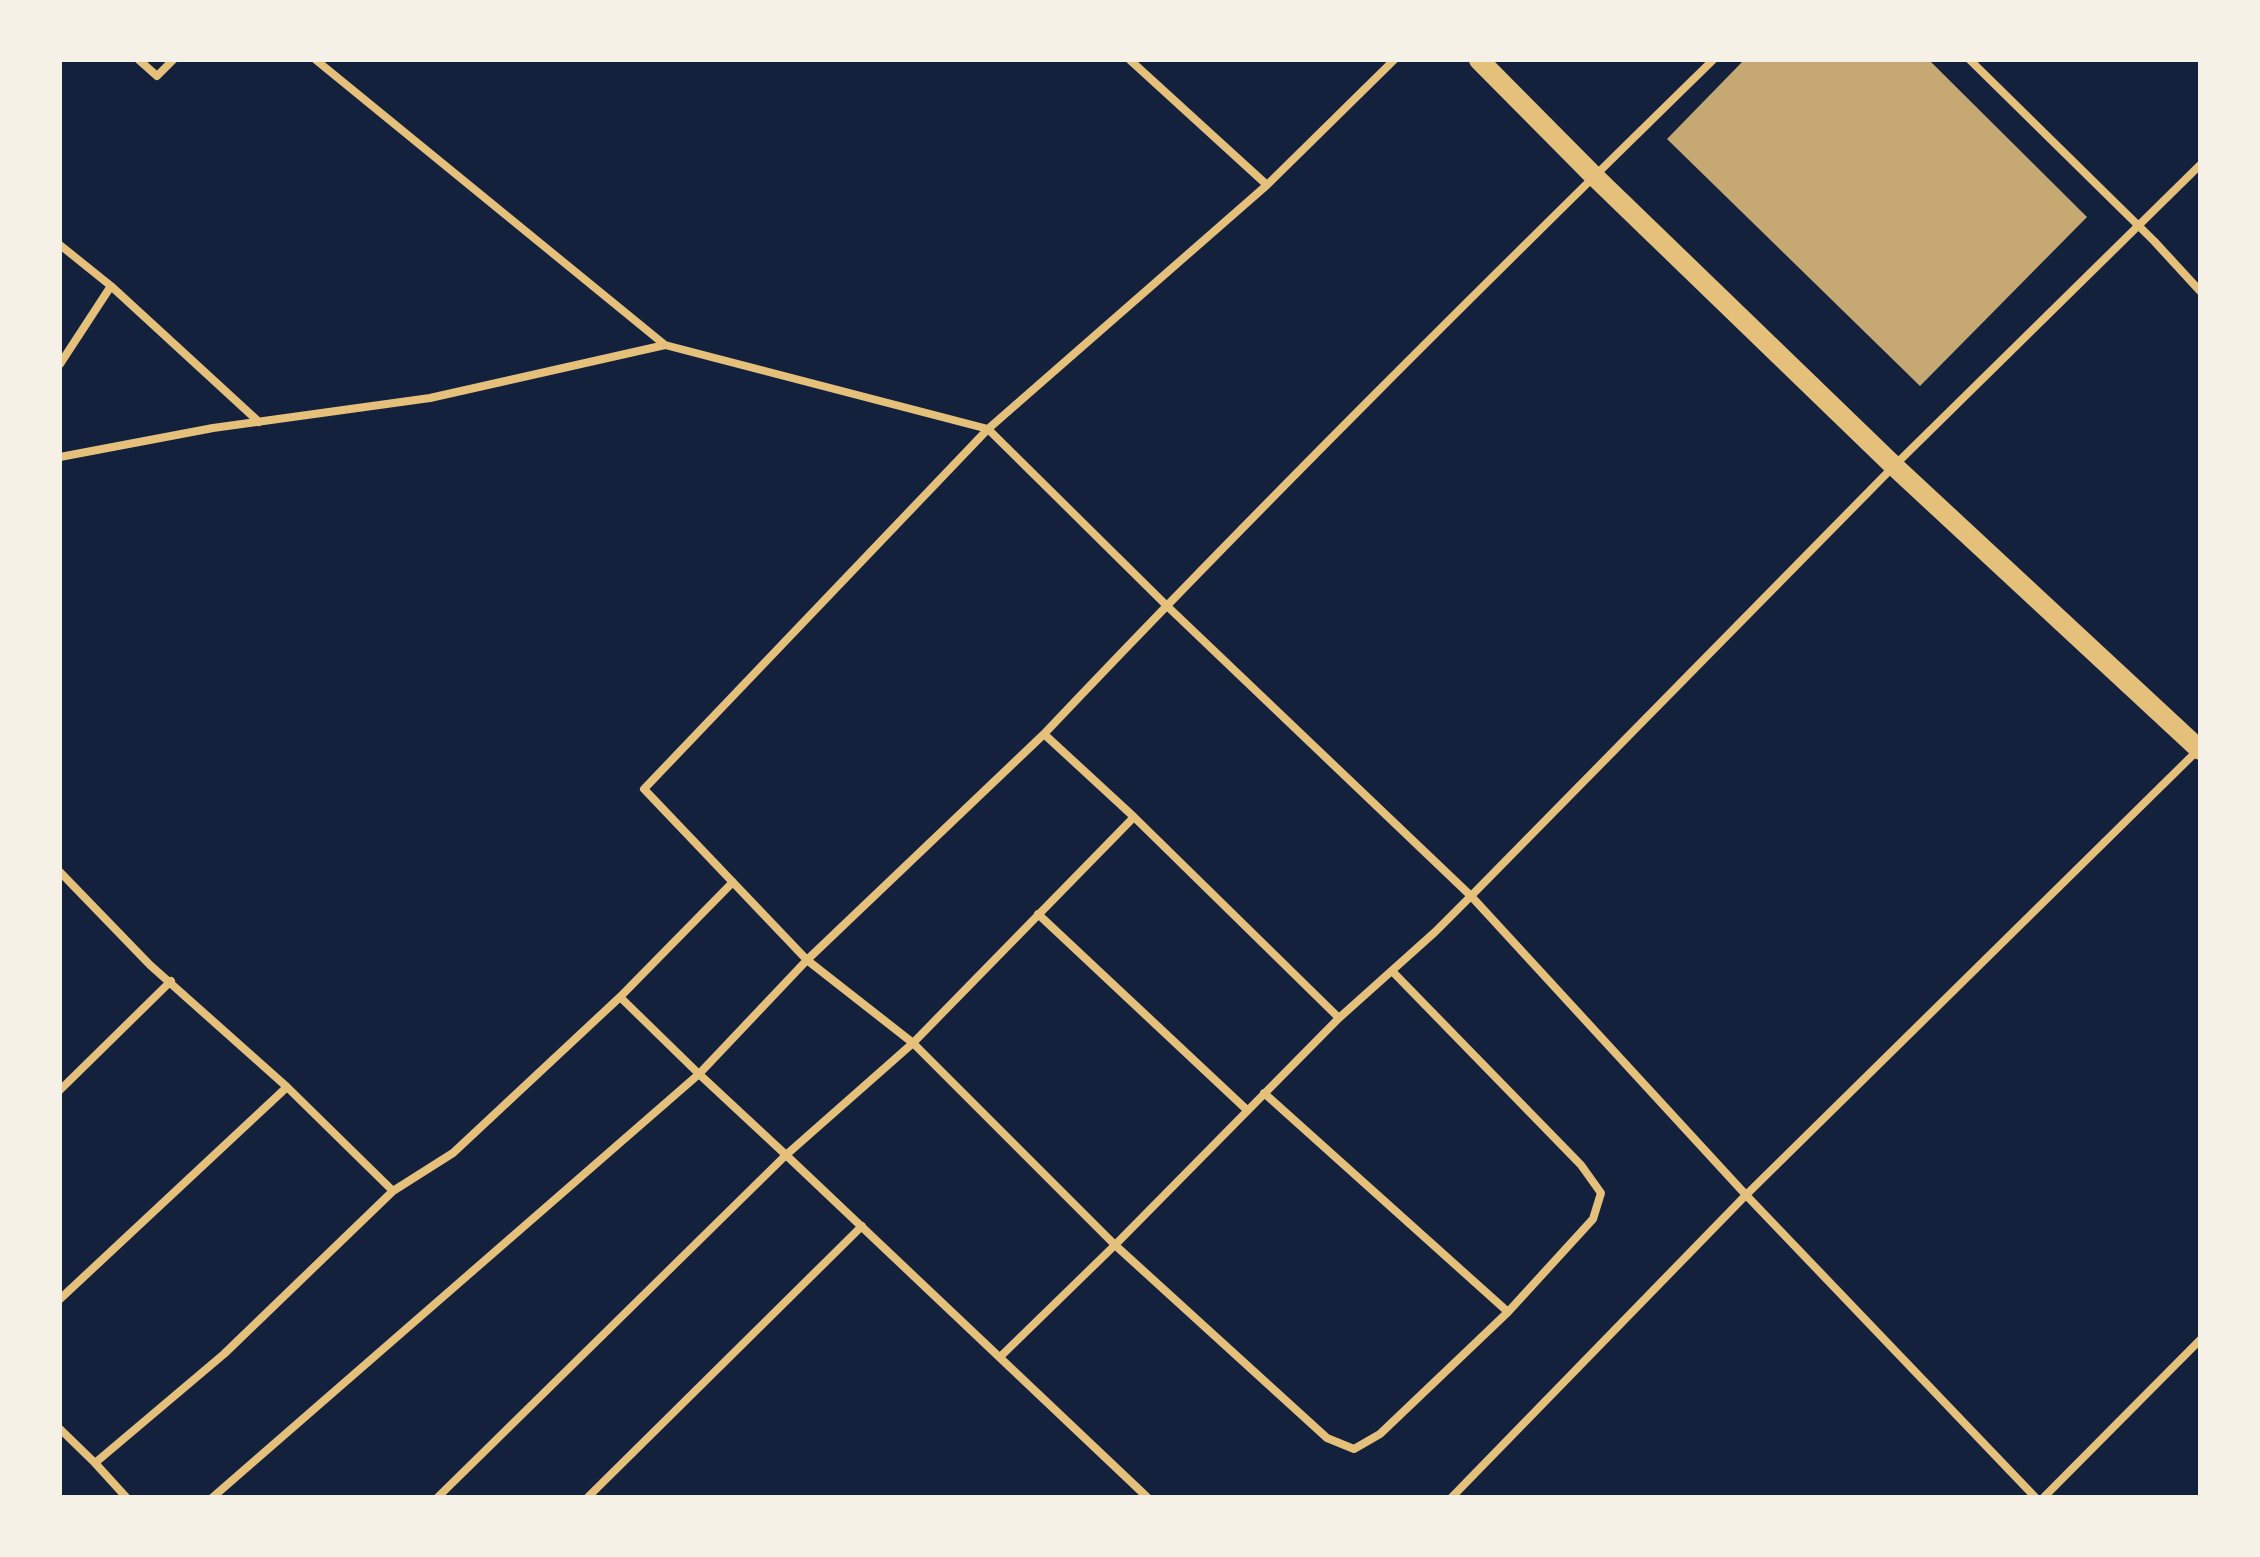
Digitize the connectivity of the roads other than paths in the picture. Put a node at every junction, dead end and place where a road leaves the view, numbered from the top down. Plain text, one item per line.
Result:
1 (139, 60) edge
2 (173, 60) edge
3 (316, 60) edge
4 (1130, 60) edge
5 (1394, 60) edge
6 (1479, 60) edge
7 (1713, 60) edge
8 (1970, 60) edge
9 (2200, 165) edge
10 (1594, 176) junction
11 (1267, 185) junction
12 (2138, 227) junction
13 (60, 245) edge
14 (111, 286) junction
15 (2200, 291) edge
16 (665, 345) junction
17 (60, 364) edge
18 (259, 422) junction
19 (988, 429) junction
20 (60, 457) edge
21 (1894, 466) junction
22 (1166, 605) junction
23 (1044, 734) junction
24 (2200, 749) edge
25 (1134, 817) junction
26 (60, 872) edge
27 (733, 882) junction
28 (1471, 896) junction
29 (1038, 914) junction
30 (807, 960) junction
31 (1392, 971) junction
32 (171, 981) junction
33 (620, 997) junction
34 (1339, 1018) junction
35 (913, 1043) junction
36 (699, 1074) junction
37 (287, 1087) junction
38 (60, 1090) edge
39 (1264, 1093) junction
40 (1247, 1110) junction
41 (786, 1155) junction
42 (393, 1191) junction
43 (1746, 1195) junction
44 (862, 1226) junction
45 (1115, 1245) junction
46 (60, 1299) edge
47 (1508, 1312) junction
48 (2200, 1340) edge
49 (1000, 1357) junction
50 (60, 1429) edge
51 (95, 1463) junction
52 (126, 1497) edge
53 (213, 1497) edge
54 (438, 1497) edge
55 (588, 1497) edge
56 (1147, 1497) edge
57 (1452, 1497) edge
58 (2035, 1497) edge
59 (2044, 1497) edge

1 - 2 street
3 - 16 street
4 - 11 street
5 - 11 street
6 - 10 main road
7 - 10 street
8 - 12 street
9 - 12 street
10 - 21 main road
10 - 22 street
11 - 19 street
12 - 15 street
12 - 21 street
13 - 14 street
14 - 17 street
14 - 18 street
16 - 18 street
16 - 19 street
18 - 20 street
19 - 22 street
19 - 27 street
21 - 24 main road
21 - 28 street
22 - 23 street
22 - 28 street
23 - 25 street
23 - 30 street
24 - 43 street
25 - 29 street
25 - 34 street
26 - 32 street
27 - 30 street
27 - 33 street
28 - 31 street
28 - 43 street
29 - 35 street
29 - 40 street
30 - 35 street
30 - 36 street
31 - 34 street
31 - 47 street
32 - 37 street
32 - 38 street
33 - 36 street
33 - 42 street
34 - 39 street
35 - 41 street
35 - 45 street
36 - 41 street
36 - 53 street
37 - 42 street
37 - 46 street
39 - 40 street
39 - 47 street
40 - 45 street
41 - 44 street
41 - 54 street
42 - 51 street
43 - 57 street
43 - 58 street
44 - 49 street
44 - 55 street
45 - 47 street
45 - 49 street
48 - 59 street
49 - 56 street
50 - 51 street
51 - 52 street

